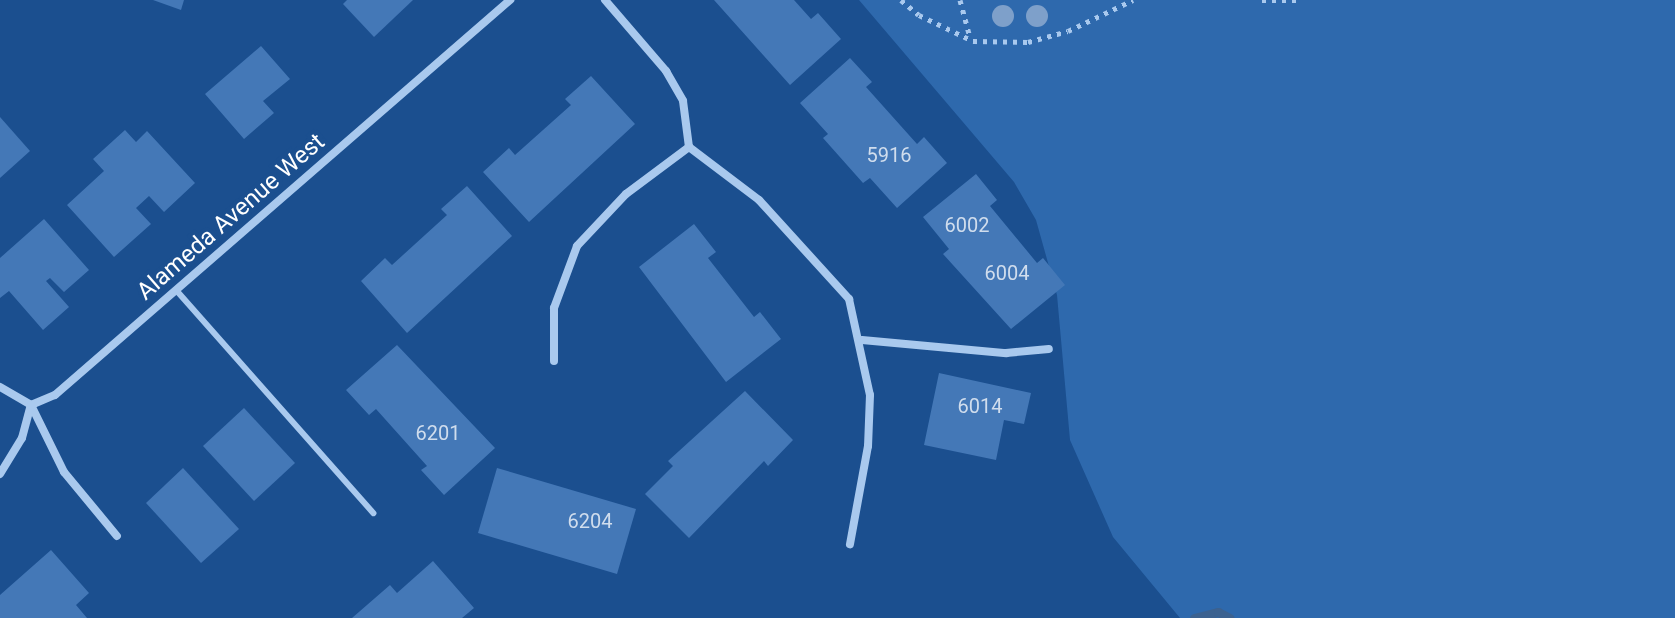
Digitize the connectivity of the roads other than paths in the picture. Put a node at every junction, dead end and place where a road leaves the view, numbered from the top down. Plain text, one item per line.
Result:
1 (510, 0) edge
2 (605, 0) edge
3 (689, 147) junction
4 (176, 290) junction
5 (862, 340) junction
6 (1049, 349) dead end
7 (554, 361) dead end
8 (0, 387) edge
9 (31, 405) junction
10 (0, 474) edge
11 (373, 513) dead end
12 (117, 536) dead end
13 (850, 544) dead end

1 - 4 street, Alameda Avenue West
2 - 3 street
3 - 5 street
3 - 7 street
4 - 9 street, Alameda Avenue West
4 - 11 lane
5 - 6 street
5 - 13 street
8 - 9 street
9 - 10 street
9 - 12 street

